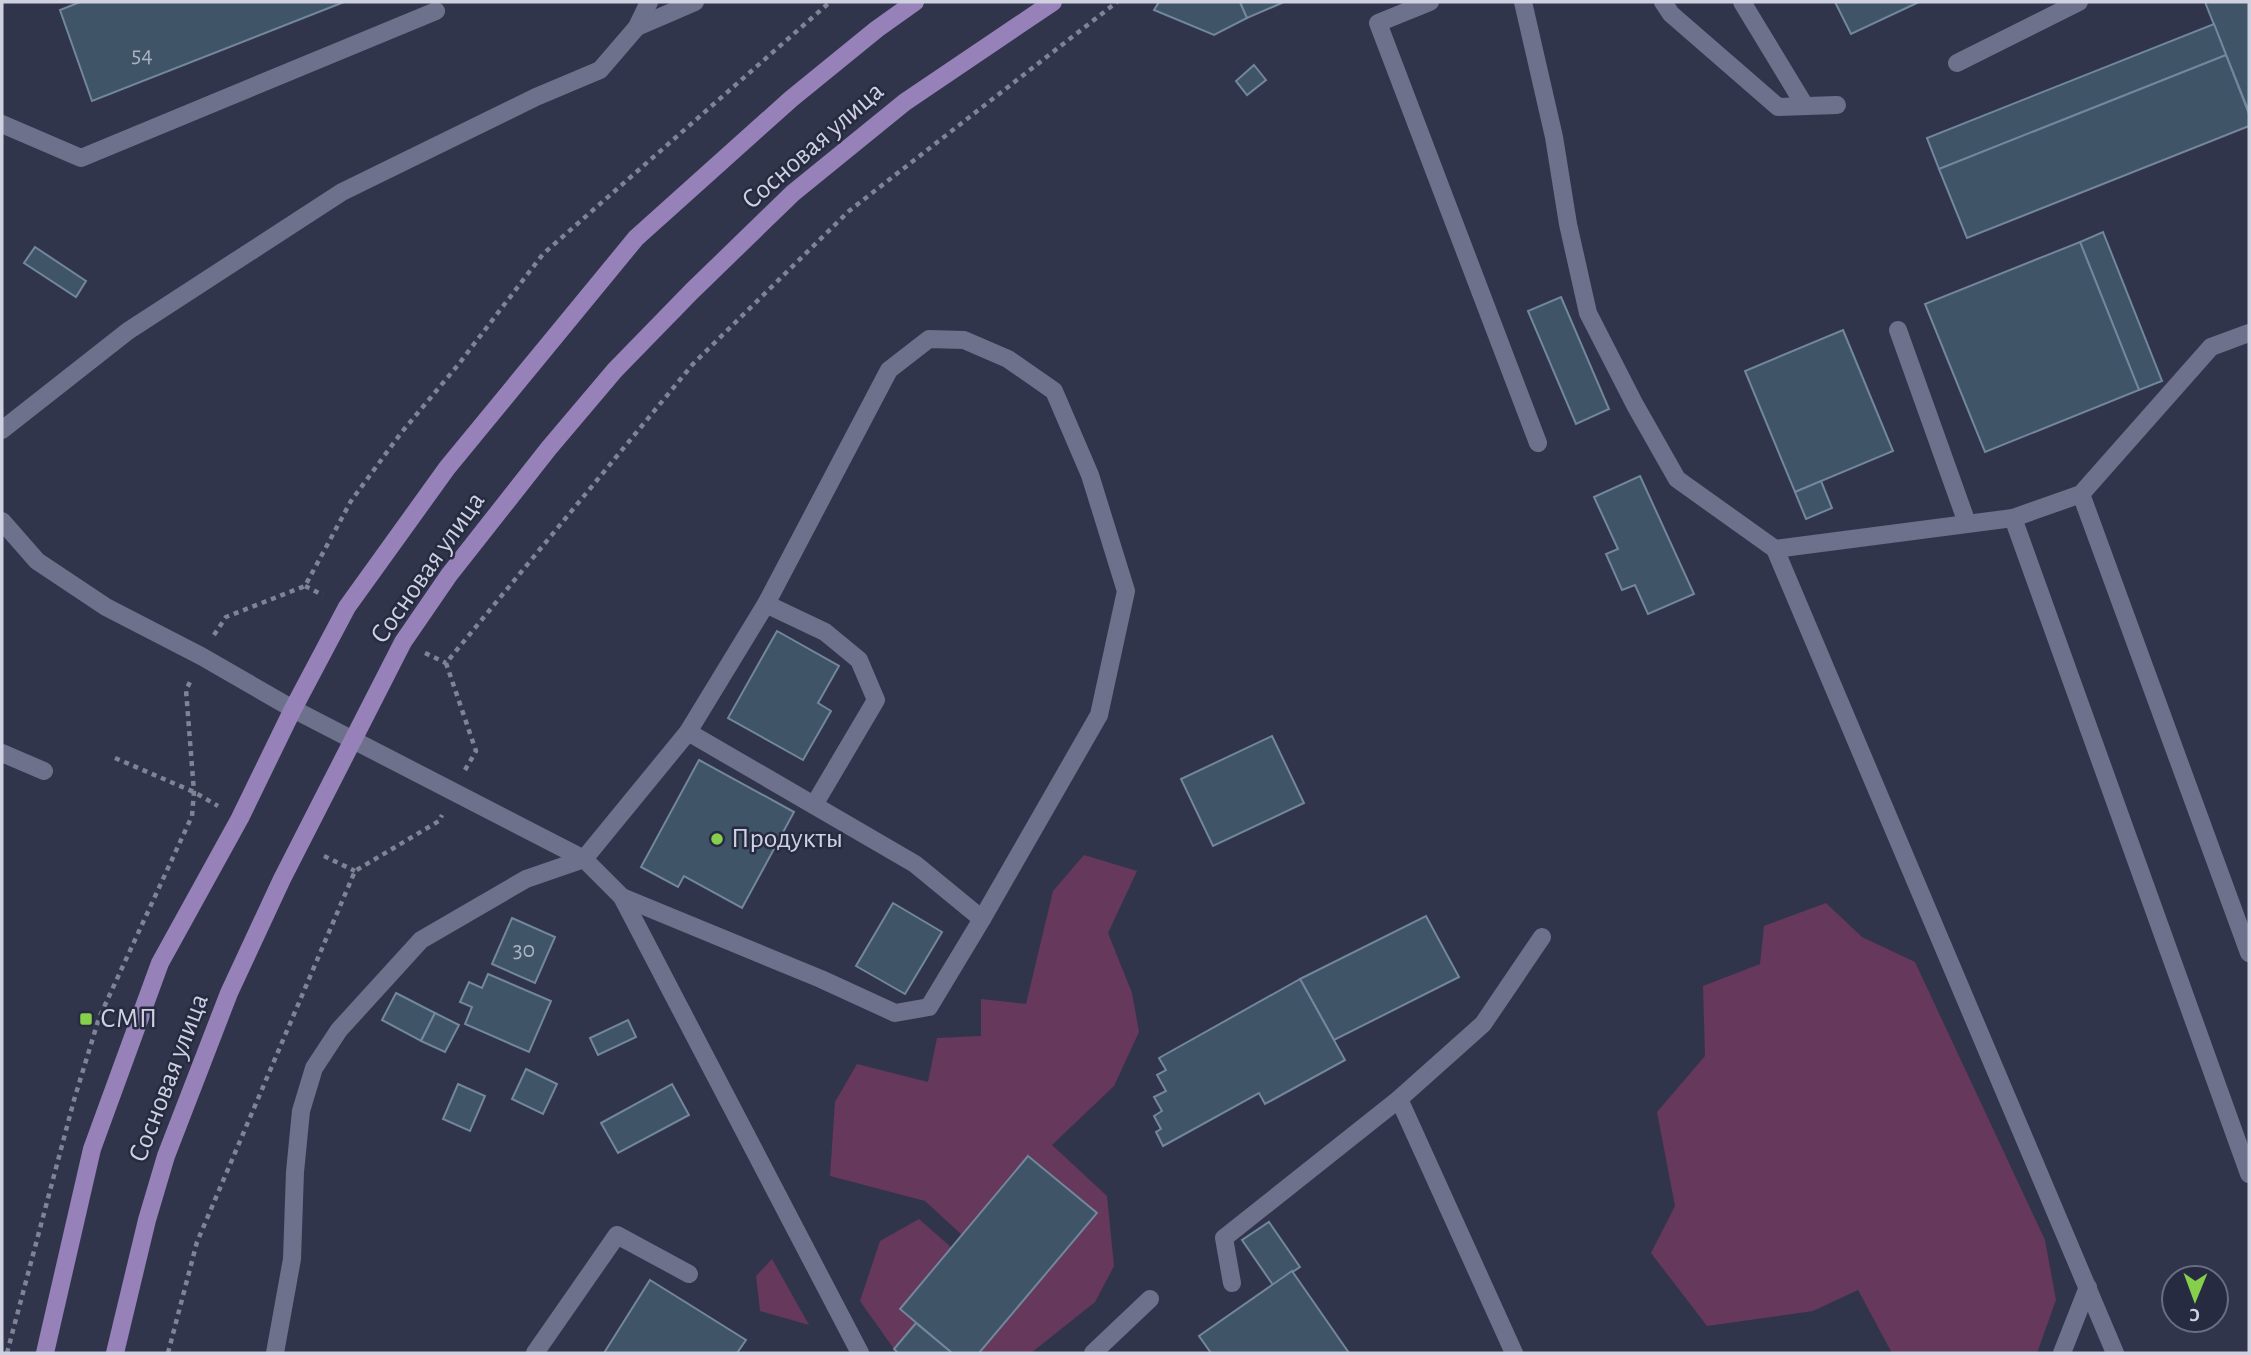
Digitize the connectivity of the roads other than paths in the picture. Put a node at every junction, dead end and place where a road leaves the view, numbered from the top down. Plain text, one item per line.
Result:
1 (649, 2) edge
2 (695, 2) edge
3 (915, 2) edge
4 (1054, 2) edge
5 (1430, 2) edge
6 (1523, 2) edge
7 (1663, 2) edge
8 (1742, 2) edge
9 (2079, 2) edge
10 (436, 11) dead end
11 (637, 27) junction
12 (1957, 63) dead end
13 (1805, 106) junction
14 (1837, 106) dead end
15 (2, 124) edge
16 (1898, 330) dead end
17 (2249, 334) edge
18 (2, 430) edge
19 (1538, 443) dead end
20 (2081, 494) junction
21 (2013, 518) junction
22 (2, 521) edge
23 (1967, 523) junction
24 (1775, 549) junction
25 (766, 604) junction
26 (293, 709) junction
27 (688, 732) junction
28 (352, 739) junction
29 (2, 753) edge
30 (44, 771) dead end
31 (814, 805) junction
32 (584, 859) junction
33 (622, 897) junction
34 (982, 919) junction
35 (2244, 924) edge
36 (1542, 937) dead end
37 (2249, 953) edge
38 (1399, 1099) junction
39 (2249, 1174) edge
40 (689, 1274) dead end
41 (1232, 1283) dead end
42 (2088, 1287) junction
43 (1150, 1299) dead end
44 (46, 1353) edge
45 (115, 1353) edge
46 (275, 1353) edge
47 (535, 1353) edge
48 (860, 1353) edge
49 (1093, 1353) edge
50 (1514, 1353) edge
51 (2062, 1353) edge
52 (2115, 1353) edge

1 - 11 street
2 - 11 street
3 - 26 main road, Сосновая улица
4 - 28 main road, Сосновая улица
5 - 19 street
6 - 24 street
7 - 13 street
8 - 13 street
9 - 12 street
10 - 15 street
11 - 18 street
13 - 14 street
16 - 23 street
17 - 20 street
20 - 21 street
20 - 35 street
21 - 23 street
21 - 39 street
22 - 26 street
23 - 24 street
24 - 42 street
25 - 27 street
25 - 31 street
25 - 34 street
26 - 28 street
26 - 44 main road, Сосновая улица
27 - 31 street
27 - 32 street
28 - 32 street
28 - 45 main road, Сосновая улица
29 - 30 street
31 - 34 street
32 - 33 street
32 - 46 street
33 - 34 street
33 - 48 street
35 - 37 street
36 - 38 street
38 - 41 street
38 - 50 street
40 - 47 street
42 - 51 street
42 - 52 street
43 - 49 street

